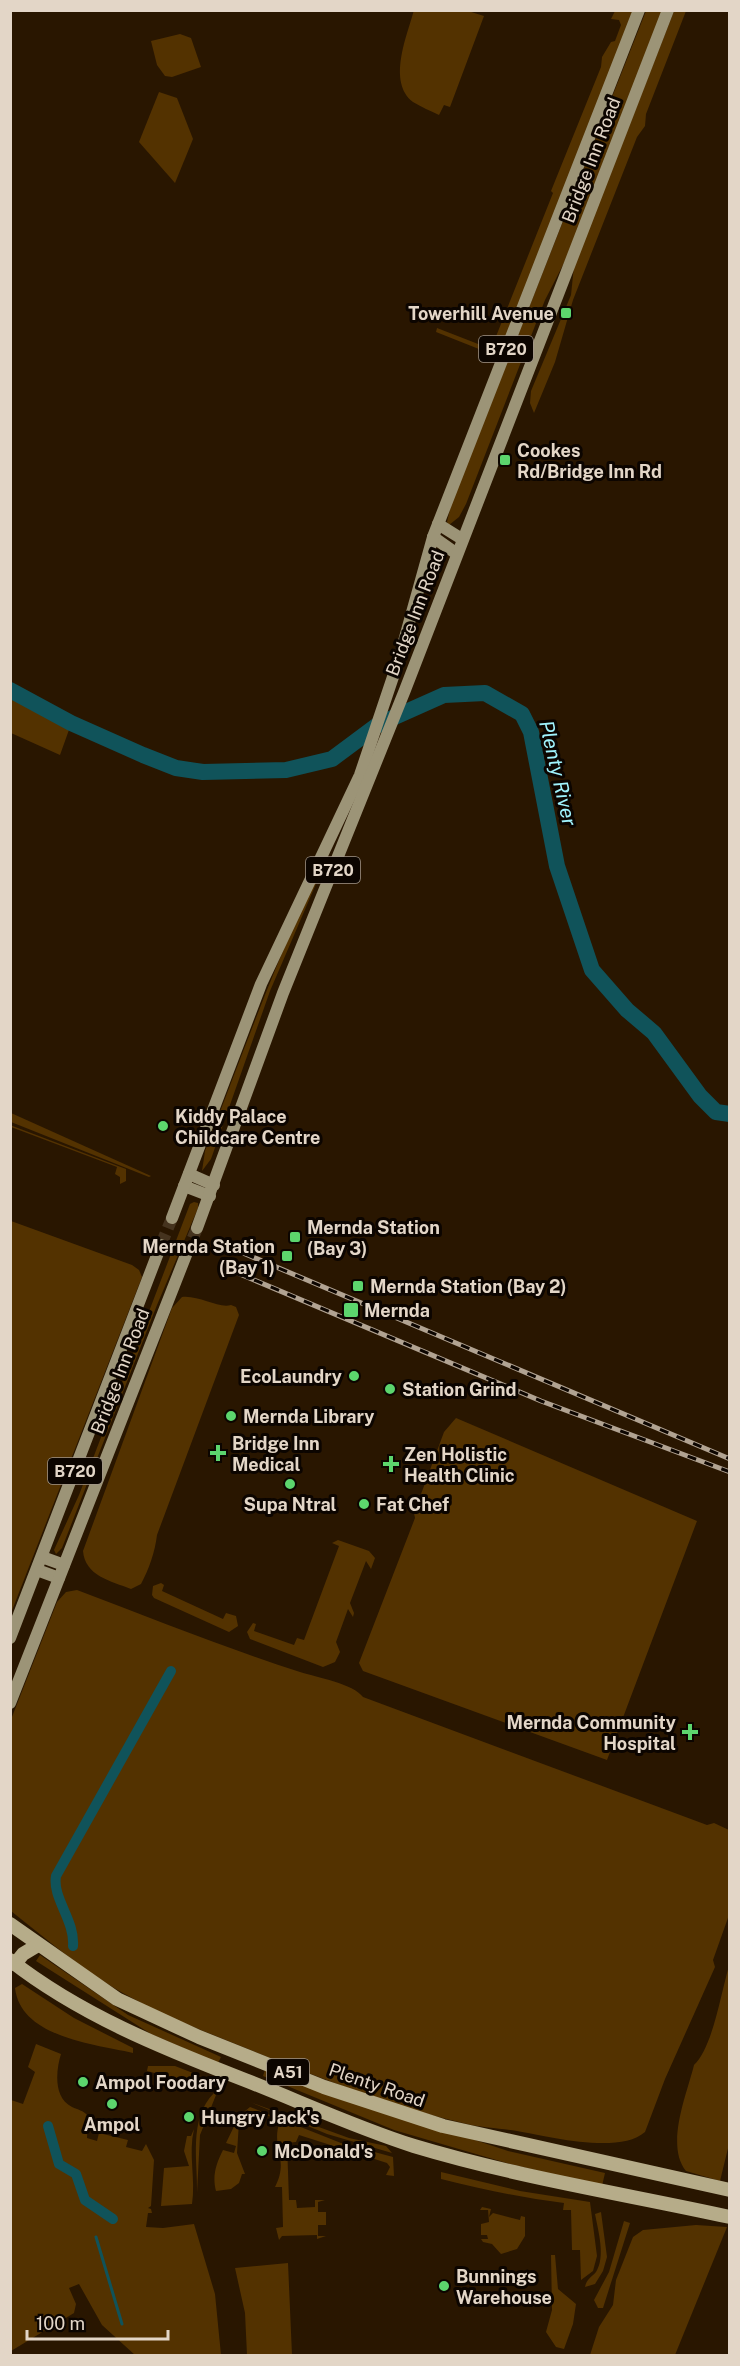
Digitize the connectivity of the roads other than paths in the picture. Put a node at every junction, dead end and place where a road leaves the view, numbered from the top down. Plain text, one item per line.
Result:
1 (639, 10) edge
2 (668, 10) edge
3 (438, 524) junction
4 (433, 537) junction
5 (462, 539) junction
6 (457, 554) junction
7 (187, 1180) junction
8 (212, 1190) junction
9 (172, 1218) tunnel mouth
10 (197, 1228) tunnel mouth
11 (162, 1245) tunnel mouth
12 (186, 1255) tunnel mouth
13 (42, 1557) junction
14 (64, 1565) junction
15 (37, 1570) junction
16 (59, 1578) junction
17 (10, 1638) edge
18 (10, 1703) edge
19 (10, 1924) edge
20 (38, 1945) junction
21 (13, 1962) edge
22 (245, 2055) junction
23 (236, 2077) junction
24 (729, 2190) edge
25 (729, 2217) edge

1 - 3 main road, Bridge Inn Road / B720
2 - 5 main road, Bridge Inn Road / B720
3 - 4 main road, Bridge Inn Road / B720
3 - 5 main road
4 - 6 main road
4 - 7 main road, Bridge Inn Road / B720
5 - 6 main road, Bridge Inn Road / B720
6 - 8 main road, Bridge Inn Road / B720
7 - 8 main road
7 - 9 main road, Bridge Inn Road / B720
8 - 10 main road, Bridge Inn Road / B720
11 - 13 main road, Bridge Inn Road / B720
12 - 14 main road, Bridge Inn Road / B720
13 - 14 main road
13 - 15 main road, Bridge Inn Road / B720
14 - 16 main road, Bridge Inn Road / B720
15 - 16 main road
15 - 17 main road, Bridge Inn Road / B720
16 - 18 main road, Bridge Inn Road / B720
19 - 20 highway, Plenty Road / A51
20 - 21 highway
20 - 22 highway, Plenty Road / A51
21 - 23 highway, A51
22 - 23 highway
22 - 24 highway, Plenty Road / A51
23 - 25 highway, A51

